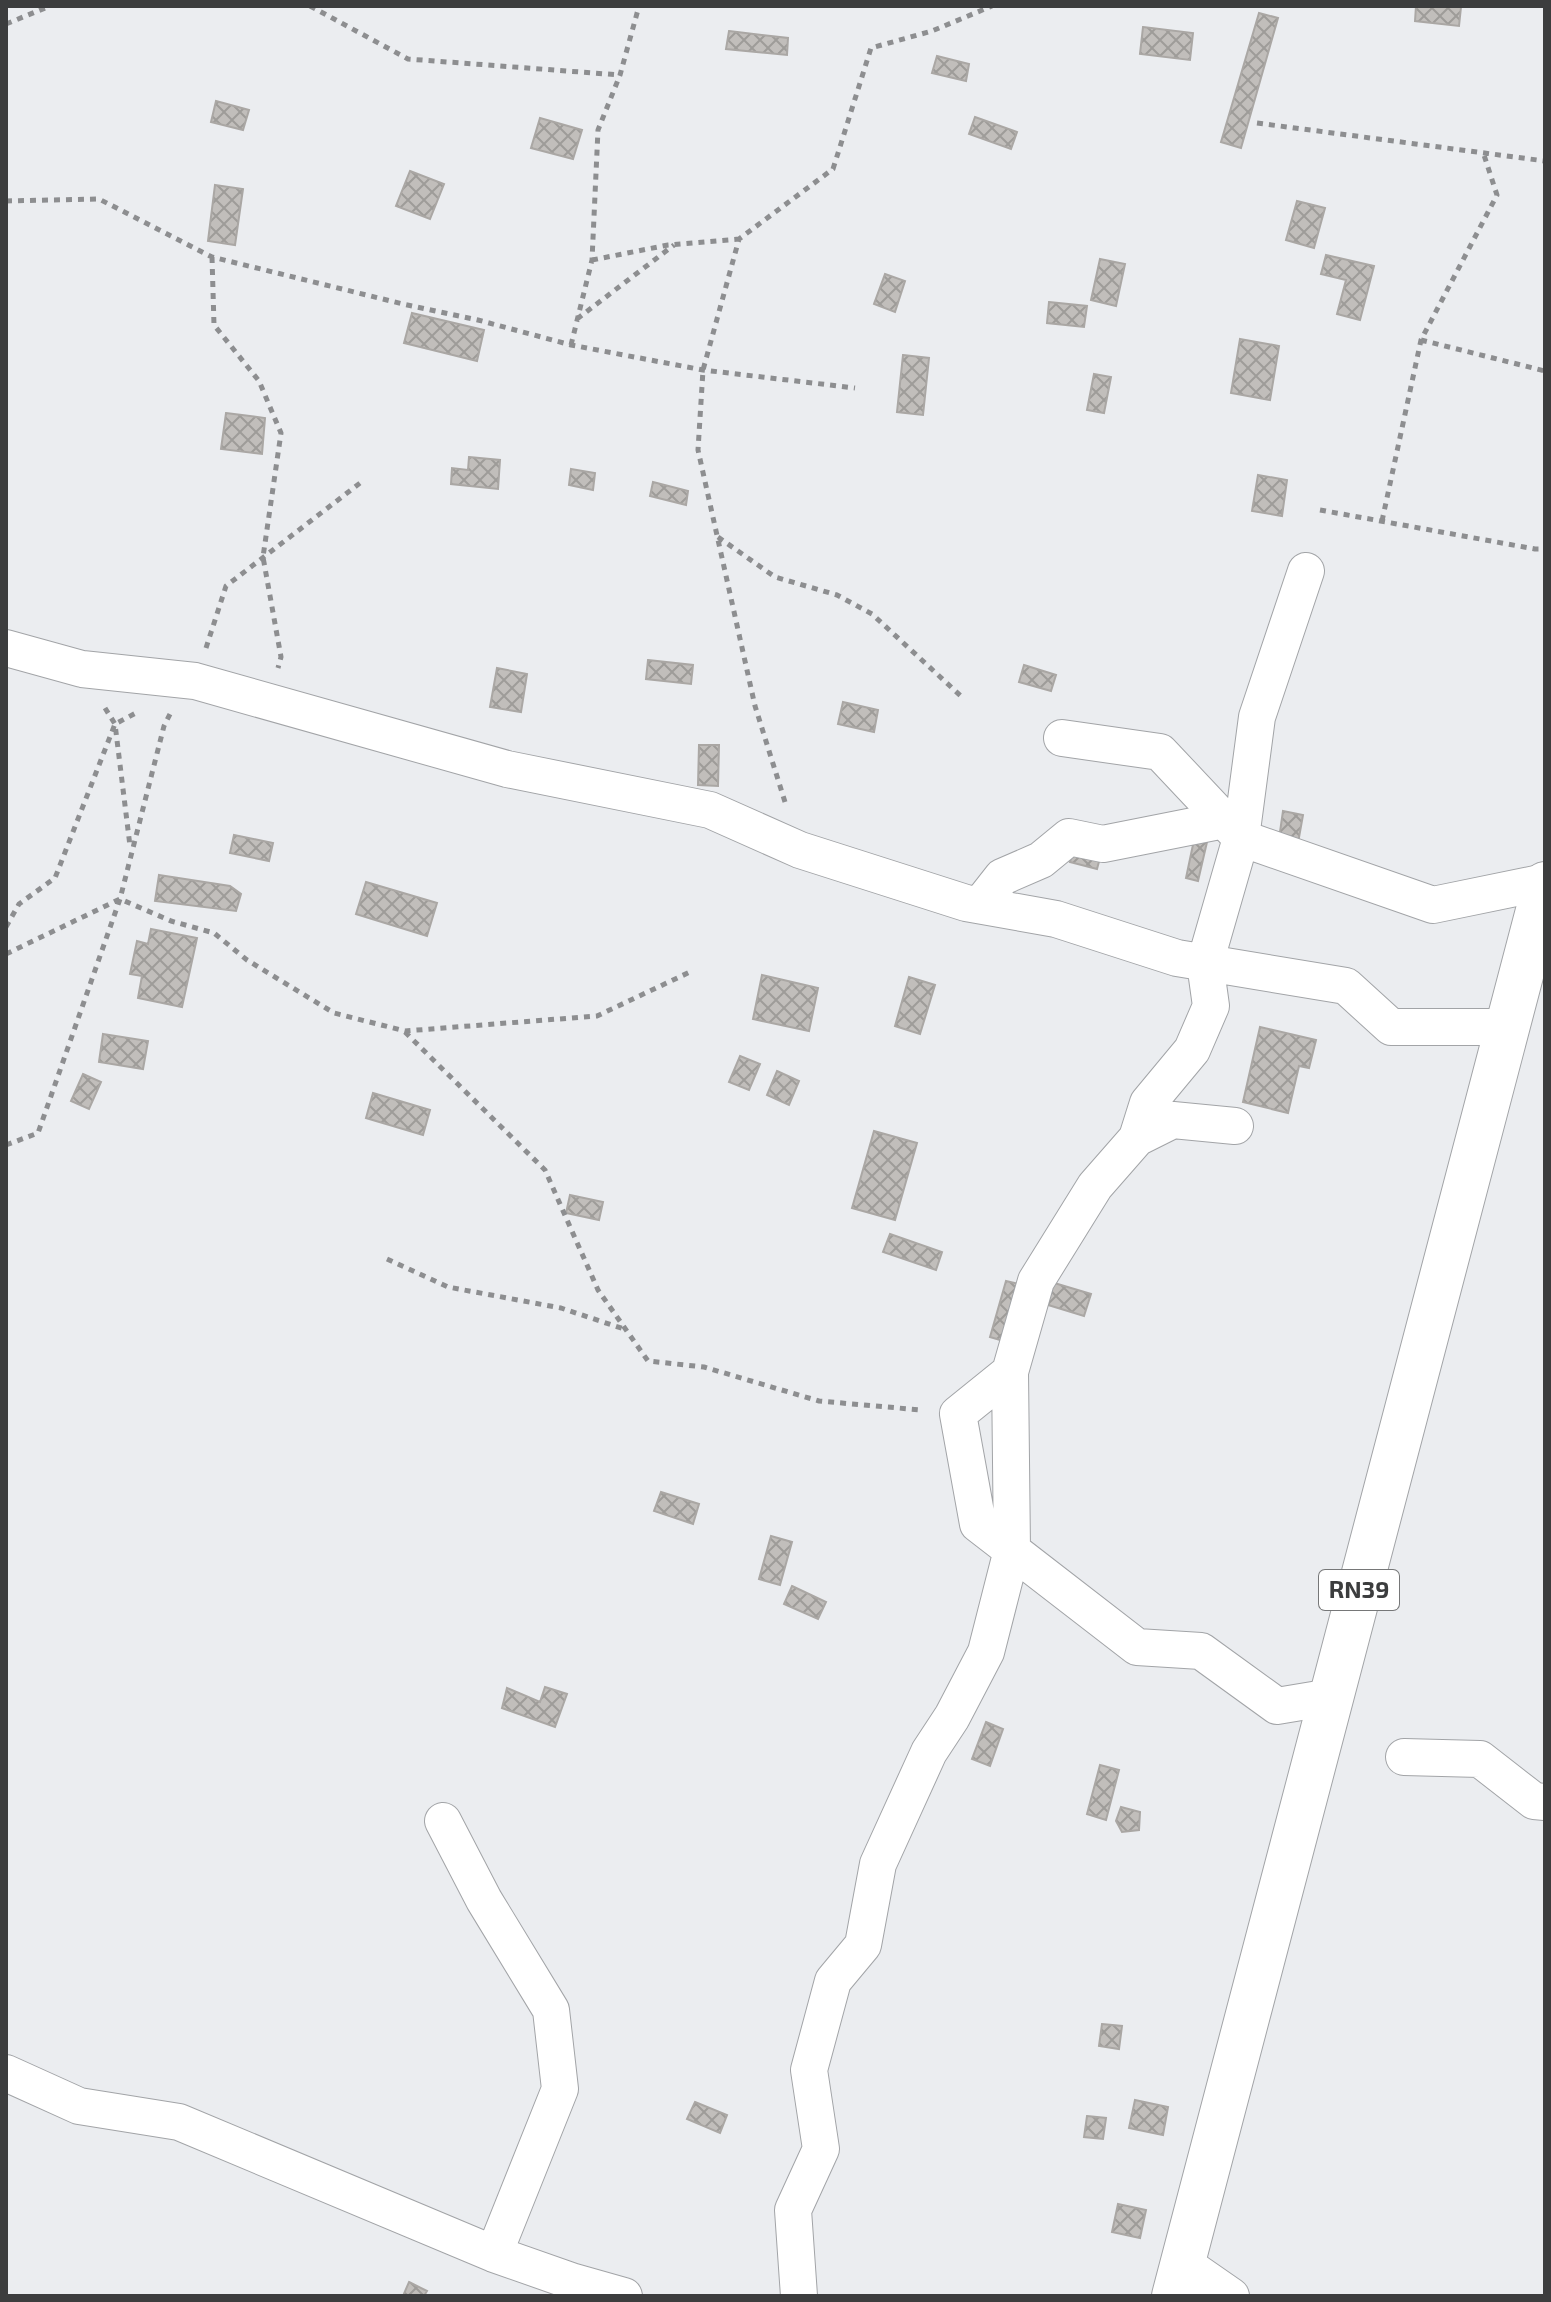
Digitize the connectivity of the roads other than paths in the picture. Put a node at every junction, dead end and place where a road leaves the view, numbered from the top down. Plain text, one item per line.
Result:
1 (1306, 571) dead end
2 (6, 648) edge
3 (1062, 738) dead end
4 (1197, 791) junction
5 (1233, 829) junction
6 (1103, 844) junction
7 (1545, 883) edge
8 (980, 905) junction
9 (1205, 963) junction
10 (1507, 1027) junction
11 (1235, 1126) dead end
12 (1137, 1138) junction
13 (1010, 1372) junction
14 (1012, 1550) junction
15 (1331, 1697) junction
16 (1404, 1757) dead end
17 (1545, 1802) edge
18 (443, 1821) dead end
19 (6, 2073) edge
20 (494, 2254) junction
21 (1178, 2279) edge
22 (576, 2288) edge
23 (624, 2296) edge
24 (799, 2296) edge
25 (1231, 2296) edge

1 - 5 street
2 - 8 street
3 - 4 street
4 - 5 street
4 - 6 street
5 - 6 street
5 - 7 street
5 - 9 street
6 - 8 street
7 - 10 highway, RN39
8 - 9 street
9 - 10 street
9 - 12 street
10 - 15 highway, RN39
11 - 12 street
12 - 13 street
13 - 14 street
13 - 14 street
14 - 15 street
14 - 24 street
15 - 21 highway, RN39
16 - 17 street
18 - 20 street
19 - 20 street
20 - 22 street
21 - 25 street
22 - 23 street

